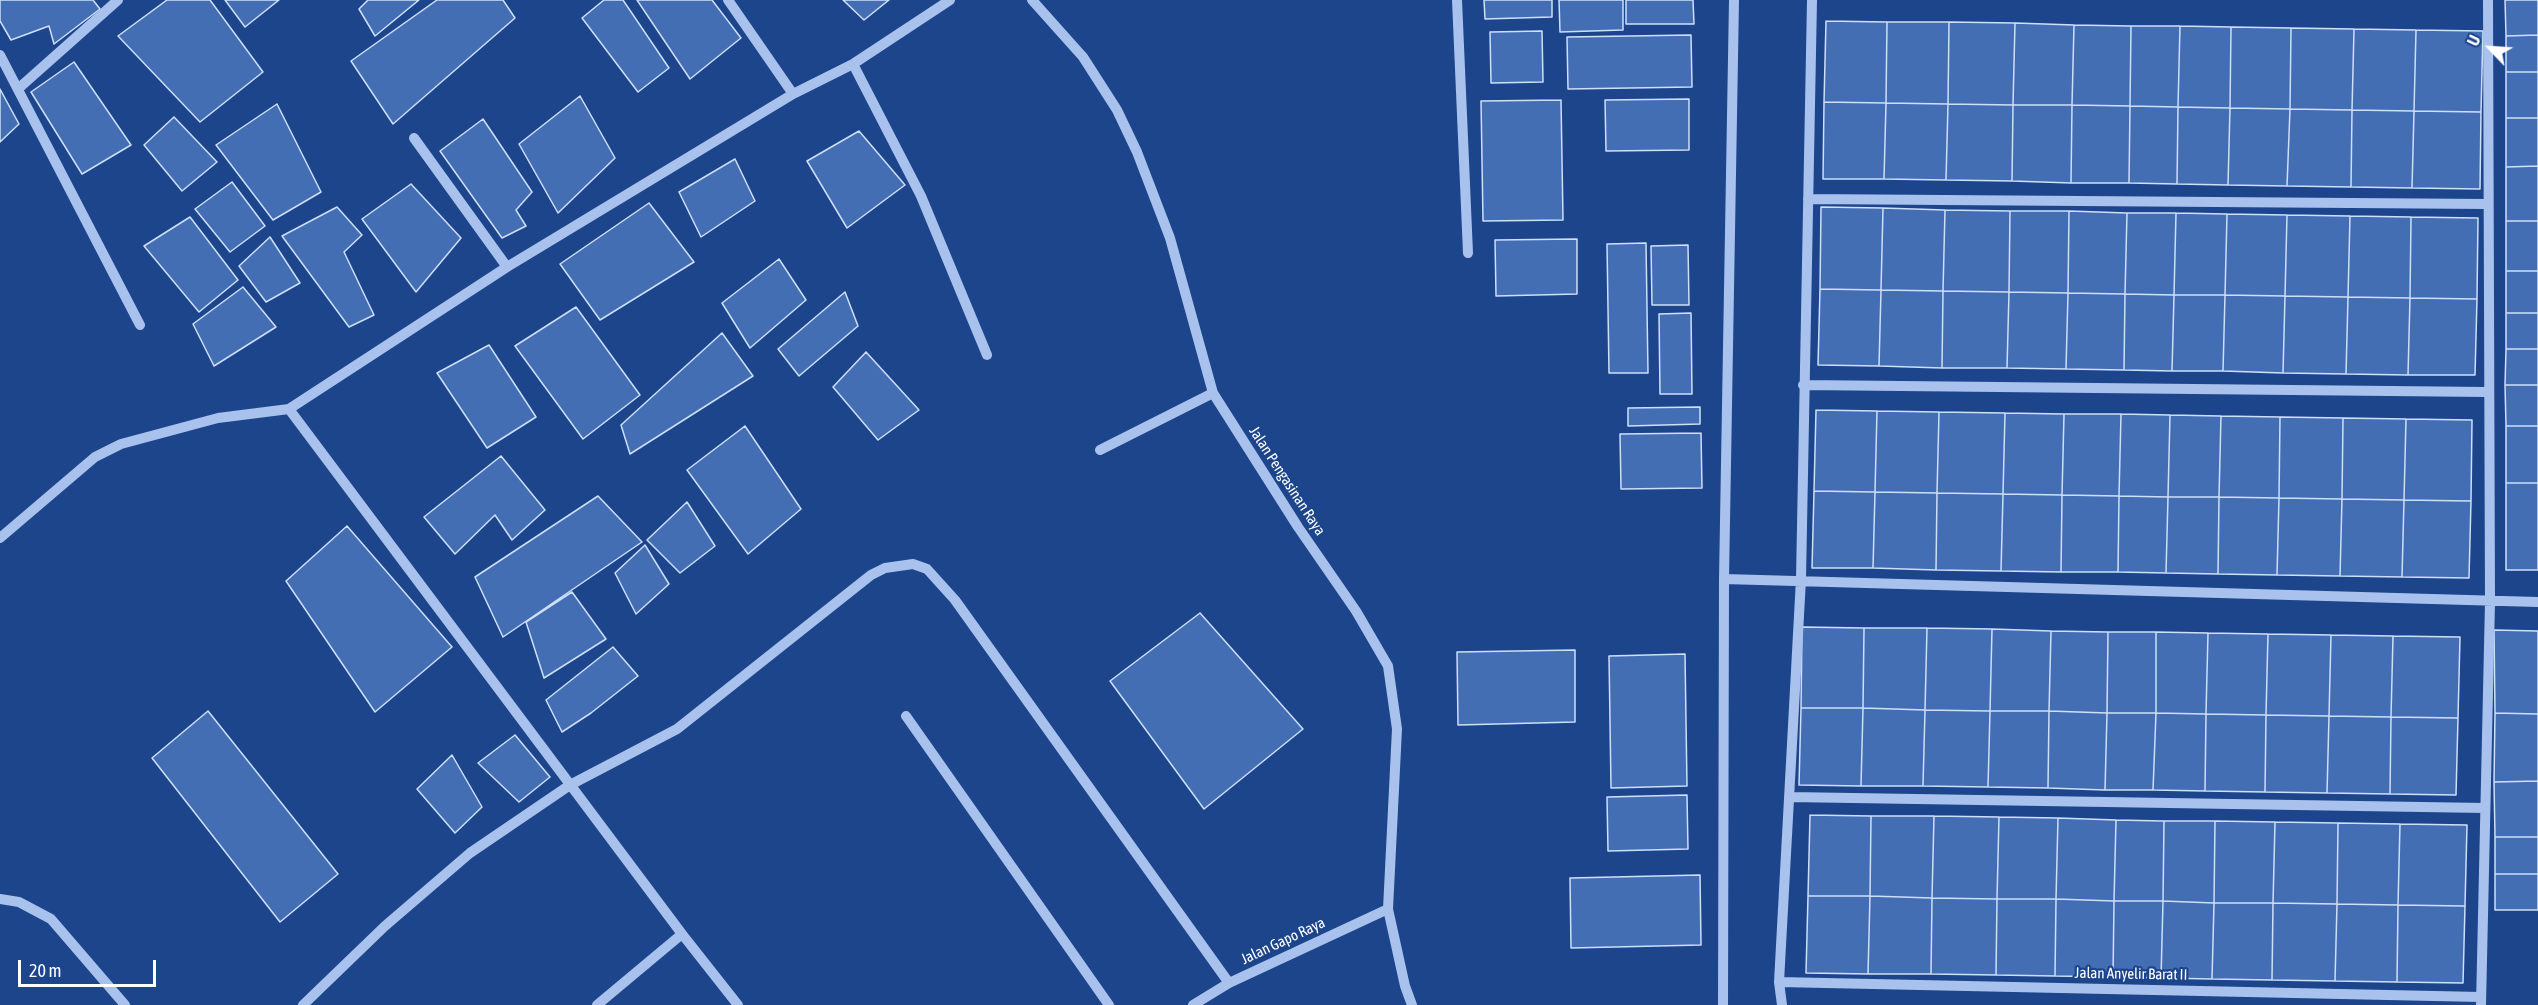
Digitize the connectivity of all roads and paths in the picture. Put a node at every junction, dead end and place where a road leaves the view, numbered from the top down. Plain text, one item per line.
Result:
1 (118, 0) edge
2 (728, 0) edge
3 (950, 0) edge
4 (1032, 0) edge
5 (1457, 0) edge
6 (1734, 0) edge
7 (1812, 0) edge
8 (2488, 0) edge
9 (0, 55) edge
10 (853, 64) junction
11 (19, 88) junction
12 (794, 94) junction
13 (414, 138) dead end
14 (1808, 199) junction
15 (2487, 204) junction
16 (1468, 254) dead end
17 (507, 267) junction
18 (140, 325) dead end
19 (987, 355) dead end
20 (1803, 386) junction
21 (2487, 392) junction
22 (1213, 393) junction
23 (289, 409) junction
24 (1100, 450) dead end
25 (0, 538) edge
26 (1724, 579) junction
27 (1801, 579) junction
28 (2490, 602) junction
29 (2538, 602) edge
30 (906, 717) dead end
31 (570, 785) junction
32 (1789, 797) junction
33 (2485, 808) junction
34 (0, 899) edge
35 (1388, 909) junction
36 (682, 934) junction
37 (1779, 982) junction
38 (1229, 983) junction
39 (2481, 1001) edge
40 (125, 1005) edge
41 (303, 1005) edge
42 (597, 1005) edge
43 (738, 1005) edge
44 (1109, 1005) edge
45 (1193, 1005) edge
46 (1412, 1005) edge
47 (1723, 1005) edge
48 (1782, 1005) edge

1 - 11 street
2 - 12 street
3 - 10 street
4 - 22 street, Jalan Pengasinan Raya
5 - 16 street
6 - 26 street
7 - 14 street
8 - 15 street
9 - 11 street
10 - 12 street
10 - 19 street
11 - 18 street
12 - 17 street
13 - 17 street
14 - 15 street
14 - 20 street
15 - 21 street
17 - 23 street
20 - 21 street
20 - 27 street
21 - 28 street
22 - 24 street
22 - 35 street, Jalan Pengasinan Raya
23 - 25 street
23 - 31 street
26 - 27 street
26 - 47 street
27 - 28 street
27 - 32 street
28 - 29 street
28 - 33 street
30 - 44 street
31 - 36 street
31 - 38 street
31 - 41 street
32 - 33 street
32 - 37 street
33 - 39 street
34 - 40 street
35 - 38 street, Jalan Gapo Raya
35 - 46 street, Jalan Pengasinan Raya
36 - 42 street
36 - 43 street
37 - 39 street, Jalan Anyelir Barat II
37 - 48 street
38 - 45 street, Jalan Gapo Raya

